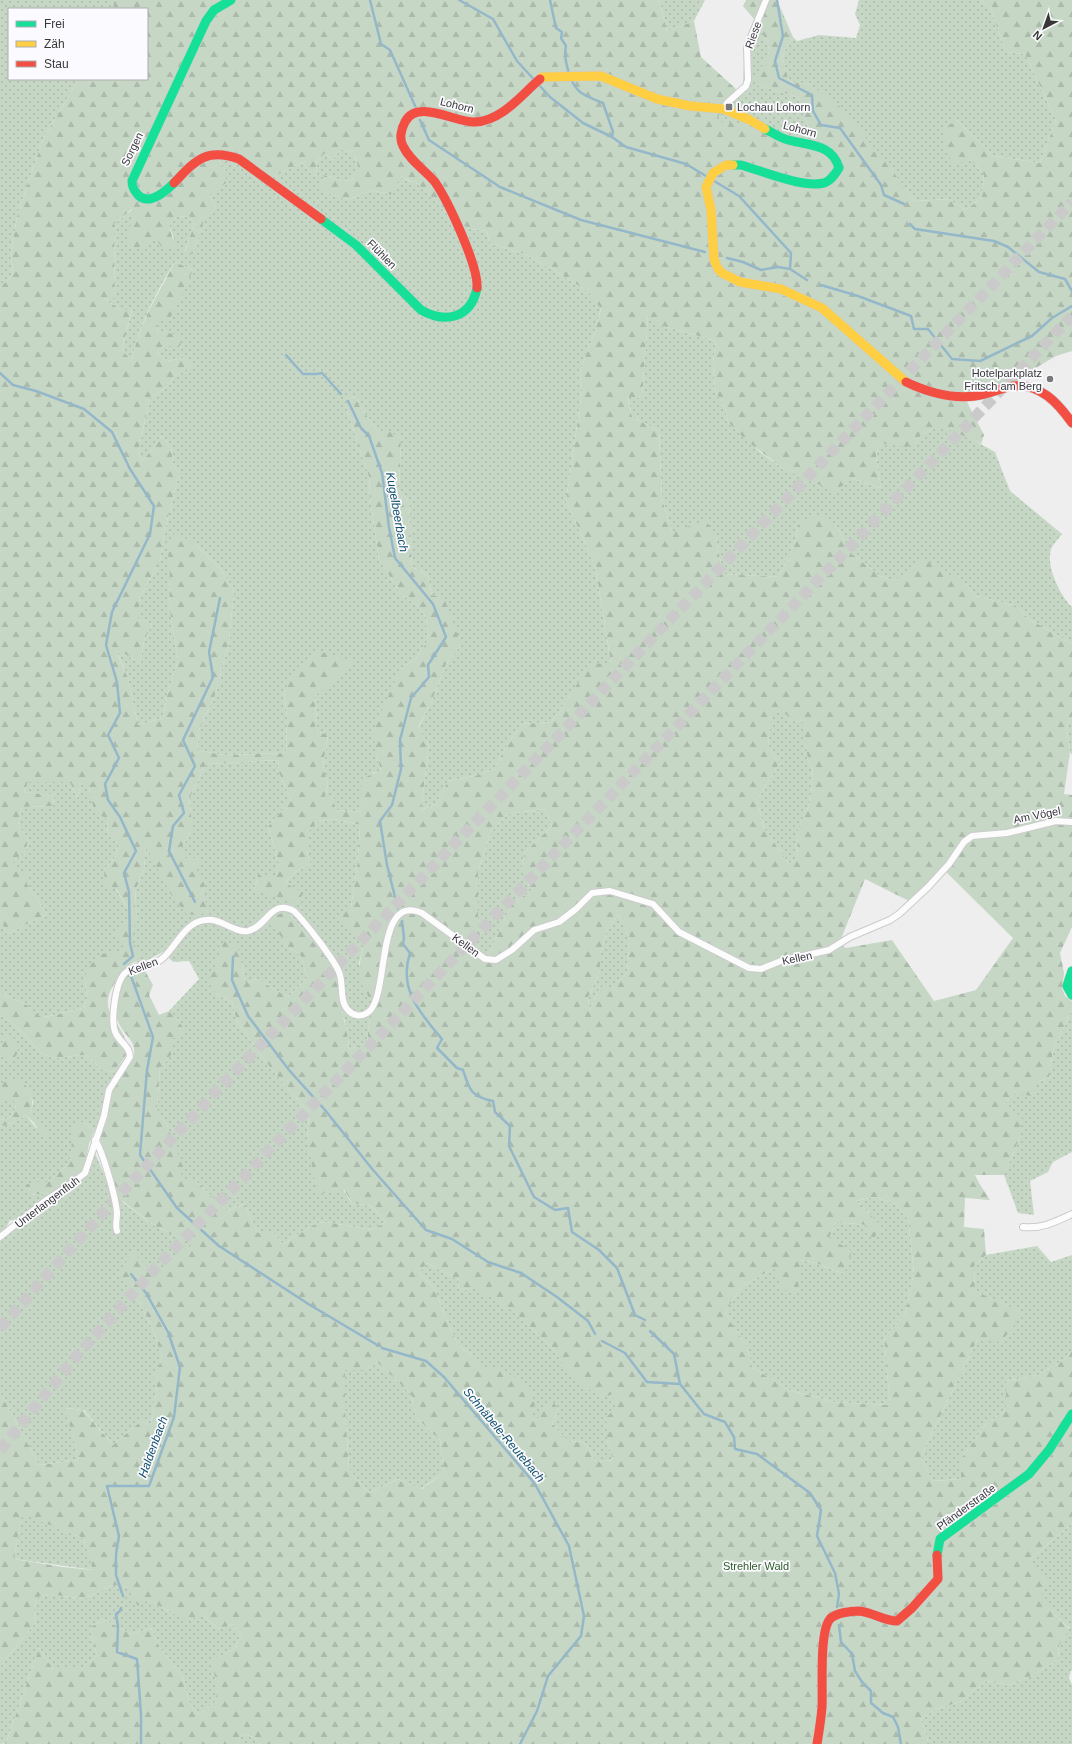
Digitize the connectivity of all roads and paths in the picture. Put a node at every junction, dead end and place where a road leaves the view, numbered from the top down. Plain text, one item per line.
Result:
1 (231, 0) edge
2 (766, 0) edge
3 (724, 109) junction
4 (273, 183) joint
5 (473, 300) joint
6 (1072, 423) edge
7 (1072, 822) edge
8 (1007, 833) joint
9 (1072, 970) edge
10 (1072, 995) edge
11 (130, 1057) joint
12 (95, 1140) junction
13 (1072, 1214) edge
14 (1023, 1227) dead end
15 (117, 1231) dead end
16 (0, 1237) edge
17 (1072, 1414) edge
18 (817, 1744) edge

1 - 4 street, Sorgen
2 - 3 street, Riese
3 - 5 street, Lohorn
3 - 6 street, Lohorn
4 - 5 street, Flühlen
7 - 8 street, Am Vögel
8 - 11 street, Kellen
9 - 10 street
11 - 12 street, Unterlangenfluh
12 - 15 street
12 - 16 street, Unterlangenfluh
13 - 14 street
17 - 18 street, Pfänderstraße

